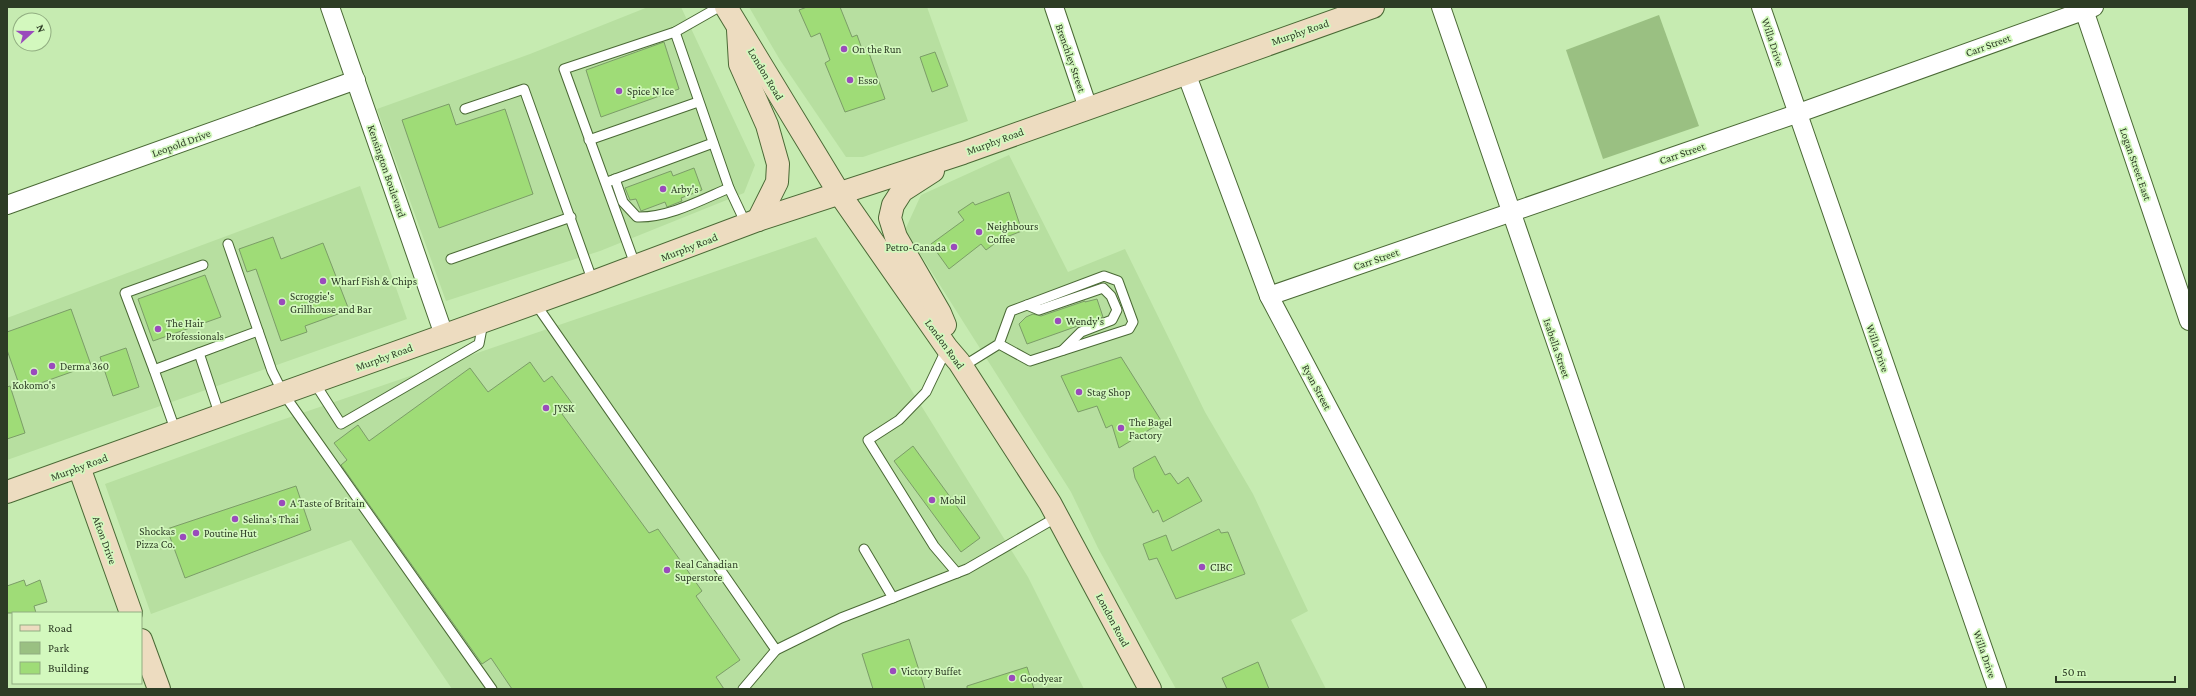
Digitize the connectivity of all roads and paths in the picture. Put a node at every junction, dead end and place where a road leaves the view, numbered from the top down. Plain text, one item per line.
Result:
1 (330, 7) edge
2 (719, 7) edge
3 (726, 7) edge
4 (1054, 7) edge
5 (1373, 7) edge
6 (1441, 7) edge
7 (1761, 7) edge
8 (2087, 8) edge
9 (737, 26) junction
10 (675, 32) junction
11 (1186, 72) junction
12 (356, 80) junction
13 (698, 102) junction
14 (1088, 108) junction
15 (466, 109) dead end
16 (1796, 114) junction
17 (589, 140) junction
18 (713, 142) junction
19 (963, 153) junction
20 (615, 180) junction
21 (605, 183) junction
22 (729, 188) junction
23 (839, 193) junction
24 (7, 205) edge
25 (1510, 212) junction
26 (570, 217) junction
27 (752, 222) junction
28 (228, 244) dead end
29 (451, 259) dead end
30 (203, 265) dead end
31 (636, 267) junction
32 (593, 282) junction
33 (1269, 296) junction
34 (535, 303) junction
35 (1027, 305) junction
36 (484, 321) junction
37 (2189, 321) edge
38 (258, 331) junction
39 (444, 335) junction
40 (999, 344) junction
41 (1062, 351) junction
42 (199, 353) junction
43 (956, 359) junction
44 (154, 370) junction
45 (314, 382) junction
46 (283, 393) junction
47 (220, 416) junction
48 (176, 432) junction
49 (79, 467) junction
50 (7, 492) edge
51 (1058, 516) junction
52 (864, 549) dead end
53 (957, 573) junction
54 (893, 598) junction
55 (131, 612) edge
56 (142, 643) edge
57 (776, 650) junction
58 (159, 689) edge
59 (492, 689) edge
60 (744, 689) edge
61 (1150, 689) edge
62 (1477, 689) edge
63 (1675, 689) edge
64 (1997, 689) edge

1 - 12 street, Kensington Boulevard
2 - 10 lane
3 - 9 street, London Road
4 - 14 street, Brenchley Street
5 - 11 street, Murphy Road
6 - 25 street, Isabella Street
7 - 16 street, Willa Drive
8 - 16 street, Carr Street
8 - 37 street, Logan Street East
9 - 23 street, London Road
9 - 27 street
10 - 13 lane
10 - 17 lane
11 - 14 street, Murphy Road
11 - 33 street, Ryan Street
12 - 24 street, Leopold Drive
12 - 39 street, Kensington Boulevard
13 - 17 lane
13 - 18 lane
14 - 19 street, Murphy Road
15 - 26 lane
16 - 25 street, Carr Street
16 - 64 street, Willa Drive
17 - 21 lane
18 - 20 lane
18 - 22 lane
19 - 23 street, Murphy Road
19 - 43 street
20 - 21 lane
20 - 22 lane
21 - 31 lane
22 - 27 lane
23 - 27 street, Murphy Road
23 - 43 street, London Road
25 - 33 street, Carr Street
25 - 63 street, Isabella Street
26 - 29 lane
26 - 32 lane
27 - 31 street, Murphy Road
28 - 38 lane
30 - 44 lane
31 - 32 street, Murphy Road
32 - 34 street, Murphy Road
33 - 62 street, Ryan Street
34 - 36 street, Murphy Road
34 - 57 lane
35 - 40 lane
35 - 41 lane
35 - 41 lane
36 - 39 street, Murphy Road
36 - 45 lane
38 - 42 lane
38 - 46 lane
39 - 45 street, Murphy Road
40 - 41 lane
40 - 43 lane
42 - 44 lane
42 - 47 lane
43 - 51 street, London Road
43 - 53 lane
44 - 48 lane
45 - 46 street, Murphy Road
46 - 47 street, Murphy Road
46 - 59 lane
47 - 48 street, Murphy Road
48 - 49 street, Murphy Road
49 - 50 street, Murphy Road
49 - 55 street, Afton Drive
51 - 53 lane
51 - 61 street, London Road
52 - 54 lane
53 - 54 lane
54 - 57 lane
56 - 58 street
57 - 60 lane

